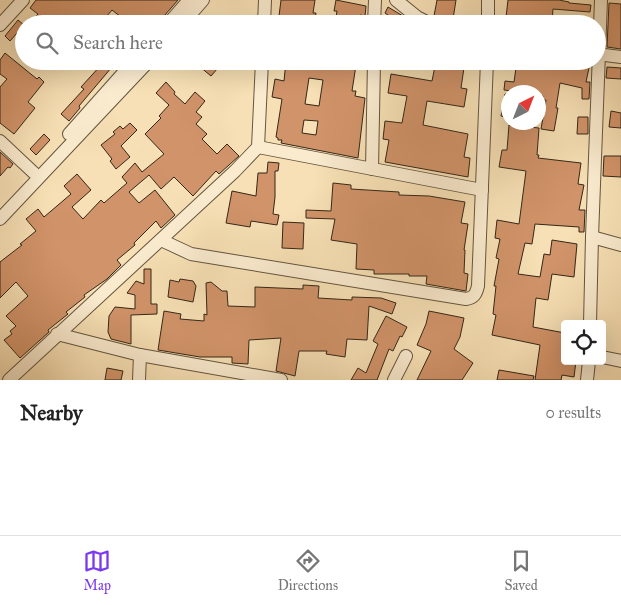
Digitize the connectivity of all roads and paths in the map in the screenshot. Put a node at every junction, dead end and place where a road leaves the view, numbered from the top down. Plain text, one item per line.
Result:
1 (23, 0) edge
2 (189, 0) edge
3 (203, 0) edge
4 (265, 0) edge
5 (375, 0) edge
6 (396, 0) edge
7 (488, 0) edge
8 (601, 0) edge
9 (176, 15) edge
10 (190, 15) edge
11 (264, 15) edge
12 (374, 15) edge
13 (415, 15) edge
14 (488, 15) edge
15 (600, 15) edge
16 (0, 25) edge
17 (606, 55) edge
18 (621, 57) edge
19 (129, 70) edge
20 (137, 70) edge
21 (262, 70) edge
22 (374, 70) edge
23 (487, 70) edge
24 (597, 70) edge
25 (123, 81) junction
26 (0, 141) edge
27 (258, 147) junction
28 (372, 169) junction
29 (34, 172) junction
30 (482, 190) junction
31 (0, 208) edge
32 (0, 219) edge
33 (592, 237) junction
34 (161, 240) junction
35 (621, 245) edge
36 (590, 320) edge
37 (57, 334) junction
38 (140, 355) junction
39 (406, 356) dead end
40 (606, 358) edge
41 (621, 361) edge
42 (589, 365) edge
43 (253, 377) edge
44 (9, 380) edge
45 (140, 380) edge
46 (281, 380) edge
47 (394, 380) edge
48 (587, 380) edge

1 - 16 street
2 - 9 street
3 - 10 street
4 - 11 street
5 - 12 street
6 - 13 street
7 - 14 street
8 - 15 street
17 - 18 street
19 - 25 street
20 - 25 street
21 - 27 street
22 - 28 street
23 - 30 street
24 - 33 street
25 - 29 street
25 - 32 street
26 - 29 street
27 - 28 street
27 - 34 street
28 - 30 street
29 - 31 street
30 - 34 street
33 - 35 street
33 - 36 street
34 - 37 street
37 - 38 street
37 - 44 street
38 - 43 street
38 - 45 street
39 - 47 street
40 - 41 street
42 - 48 street
43 - 46 street

